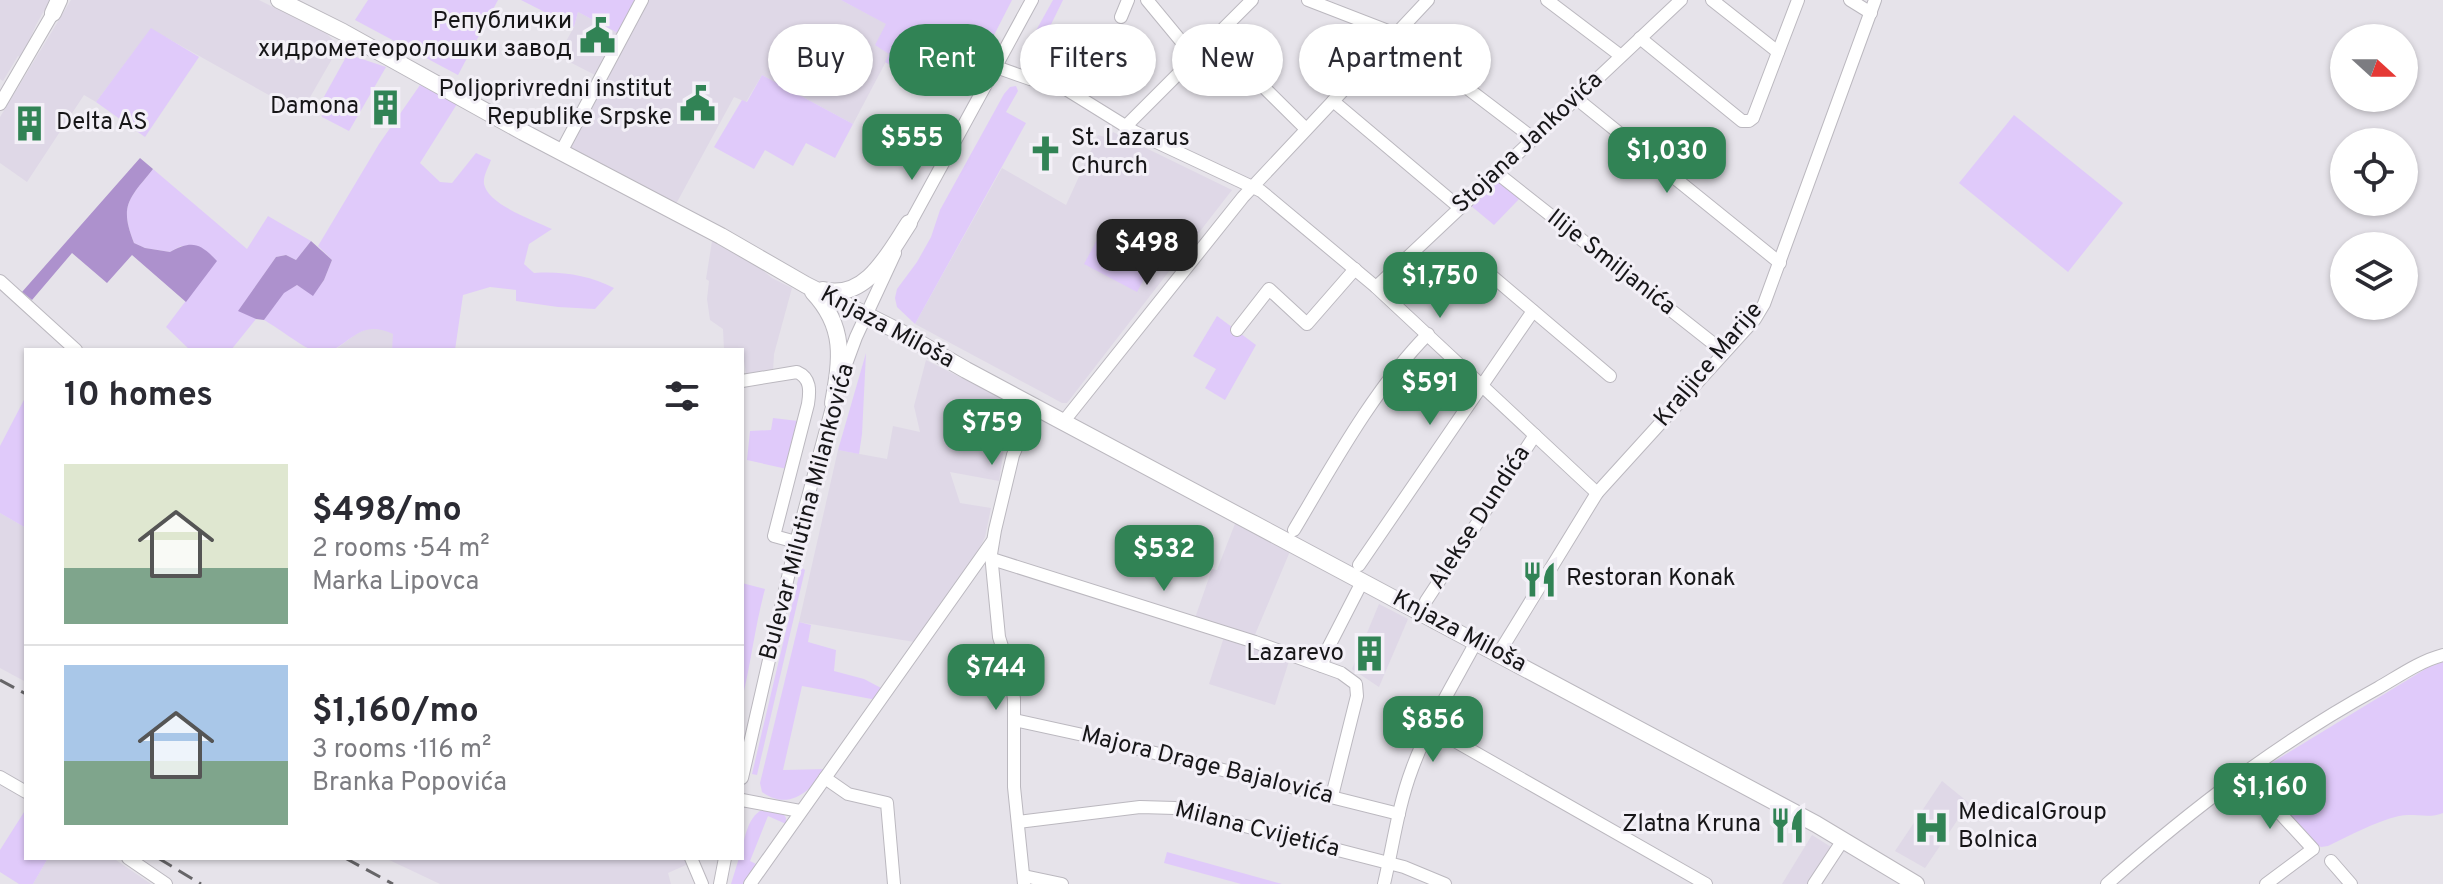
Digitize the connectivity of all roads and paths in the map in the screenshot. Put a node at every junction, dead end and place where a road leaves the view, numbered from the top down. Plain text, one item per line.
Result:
1 (279, 0) edge
2 (642, 0) edge
3 (1032, 0) edge
4 (1128, 0) edge
5 (1147, 0) edge
6 (1252, 0) edge
7 (1308, 0) edge
8 (1428, 0) edge
9 (1547, 0) edge
10 (1681, 0) edge
11 (1712, 0) edge
12 (1798, 0) edge
13 (1850, 0) edge
14 (58, 4) edge
15 (1342, 6) edge
16 (1873, 6) edge
17 (1121, 17) dead end
18 (1229, 24) edge
19 (1377, 24) edge
20 (1405, 24) edge
21 (1172, 30) edge
22 (1640, 38) junction
23 (1004, 52) edge
24 (1778, 52) junction
25 (1621, 56) junction
26 (1004, 70) edge
27 (1172, 81) edge
28 (980, 96) edge
29 (1273, 96) edge
30 (1338, 96) edge
31 (1477, 96) edge
32 (1577, 99) junction
33 (1333, 101) junction
34 (0, 104) edge
35 (1125, 127) junction
36 (1306, 129) junction
37 (1534, 139) junction
38 (561, 152) junction
39 (1497, 173) junction
40 (1253, 186) junction
41 (1460, 208) junction
42 (909, 223) junction
43 (1780, 263) junction
44 (1355, 269) junction
45 (1486, 271) dead end
46 (0, 281) edge
47 (806, 285) junction
48 (1376, 287) junction
49 (1533, 311) junction
50 (867, 316) junction
51 (1237, 330) dead end
52 (1428, 334) junction
53 (74, 348) edge
54 (1724, 352) junction
55 (1610, 376) dead end
56 (744, 381) edge
57 (1481, 384) junction
58 (833, 403) junction
59 (1035, 406) junction
60 (1064, 421) junction
61 (1535, 435) junction
62 (1597, 493) junction
63 (1294, 530) dead end
64 (796, 542) junction
65 (992, 542) junction
66 (992, 559) junction
67 (1360, 573) junction
68 (1426, 601) dead end
69 (1476, 642) junction
70 (1499, 653) junction
71 (2443, 655) edge
72 (1322, 666) junction
73 (1014, 720) junction
74 (1432, 728) junction
75 (744, 769) edge
76 (2243, 773) junction
77 (0, 777) edge
78 (825, 778) junction
79 (24, 791) edge
80 (1332, 796) junction
81 (744, 800) edge
82 (800, 811) junction
83 (1399, 814) junction
84 (1018, 822) junction
85 (1843, 840) junction
86 (131, 860) edge
87 (692, 860) edge
88 (725, 860) edge
89 (2331, 861) dead end
90 (1389, 863) junction
91 (1024, 880) edge
92 (720, 881) edge
93 (166, 884) edge
94 (702, 884) edge
95 (750, 884) edge
96 (894, 884) edge
97 (1062, 884) edge
98 (1384, 884) edge
99 (1445, 884) edge
100 (1706, 884) edge
101 (1814, 884) edge
102 (1916, 884) edge
103 (2107, 884) edge
104 (2266, 884) edge
105 (2351, 884) edge

1 - 38 main road, Knjaza Miloša
2 - 38 street
3 - 23 street, Bulevar Milutina Milankovića
4 - 17 street
5 - 21 street
6 - 18 street
7 - 15 street
8 - 20 street
9 - 25 street
10 - 22 street, Stojana Jankovića
11 - 24 street
12 - 24 street
13 - 16 street
14 - 34 street
15 - 19 street
16 - 43 street, Kraljice Marije
22 - 24 street
22 - 25 street, Stojana Jankovića
25 - 32 street, Stojana Jankovića
26 - 35 street
27 - 35 street
28 - 42 street, Bulevar Milutina Milankovića
29 - 36 street
30 - 33 street
31 - 37 street
32 - 37 street, Stojana Jankovića
32 - 43 street
33 - 36 street
33 - 41 street
35 - 40 street
36 - 40 street
37 - 39 street, Stojana Jankovića
38 - 47 main road, Knjaza Miloša
39 - 41 street, Stojana Jankovića
39 - 54 street, Ilije Smiljanića
40 - 44 street
40 - 60 street
41 - 48 street, Stojana Jankovića
42 - 47 main road
42 - 50 street, Bulevar Milutina Milankovića
43 - 54 street, Kraljice Marije
44 - 48 street
44 - 51 street
45 - 49 street
46 - 53 street
47 - 50 main road, Knjaza Miloša
47 - 58 main road
48 - 52 street
49 - 55 street
49 - 57 street
50 - 58 street, Bulevar Milutina Milankovića
50 - 59 main road, Knjaza Miloša
52 - 57 street
52 - 63 street
54 - 62 street, Kraljice Marije
56 - 64 street
57 - 61 street
57 - 67 street
58 - 64 street, Bulevar Milutina Milankovića
59 - 60 main road, Knjaza Miloša
59 - 65 street
60 - 67 main road, Knjaza Miloša
61 - 62 street
61 - 68 street, Alekse Dundića
62 - 70 street, Kraljice Marije
64 - 75 street, Bulevar Milutina Milankovića
65 - 66 street
65 - 78 street
66 - 72 street
66 - 73 street
67 - 69 main road, Knjaza Miloša
67 - 72 street
69 - 70 main road, Knjaza Miloša
69 - 74 street
70 - 85 main road, Knjaza Miloša
71 - 76 street
72 - 80 street
73 - 80 street, Majora Drage Bajalovića
73 - 84 street
74 - 83 street
74 - 100 street
76 - 103 street
76 - 104 street
77 - 79 street
78 - 82 street
78 - 96 street
80 - 83 street, Majora Drage Bajalovića
81 - 82 street
82 - 95 street
83 - 90 street
84 - 90 street, Milana Cvijetića
84 - 91 street
85 - 101 street
85 - 102 main road, Knjaza Miloša
86 - 93 street
87 - 94 street
88 - 92 street
89 - 105 street
90 - 98 street
90 - 99 street, Milana Cvijetića
91 - 97 street

